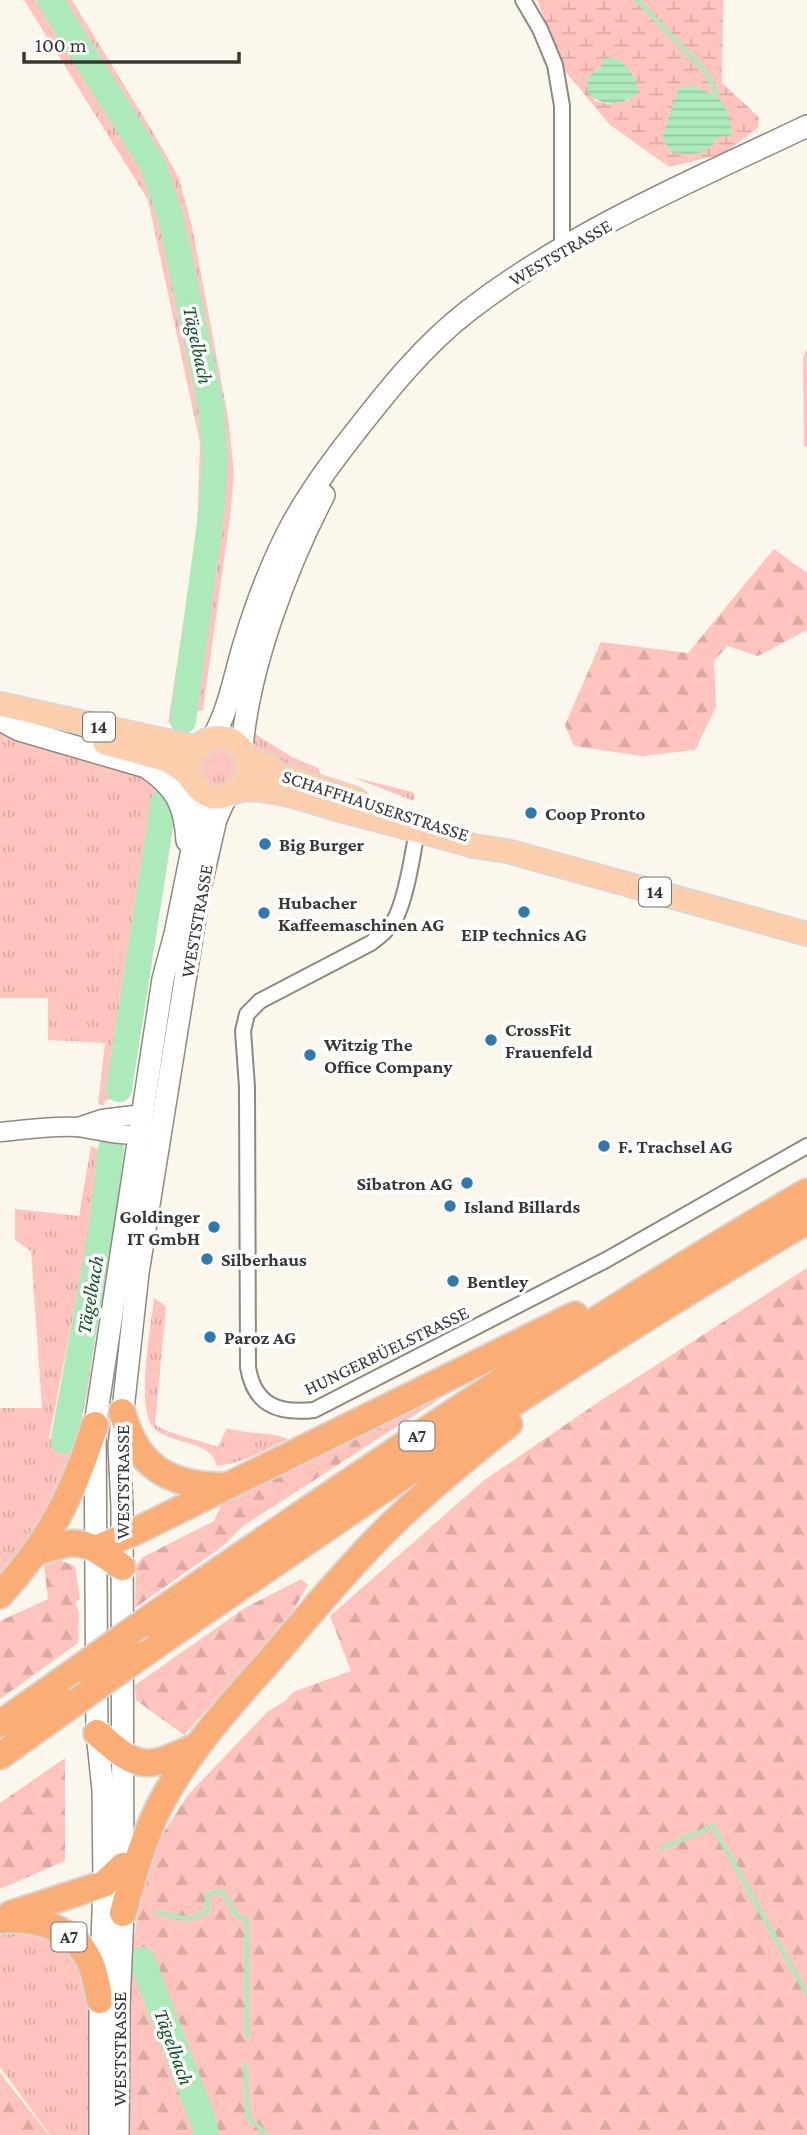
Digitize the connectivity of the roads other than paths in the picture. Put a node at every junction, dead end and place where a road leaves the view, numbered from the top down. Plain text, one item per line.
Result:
1 (523, 0) edge
2 (807, 126) edge
3 (562, 248) junction
4 (354, 433) junction
5 (0, 704) edge
6 (0, 718) edge
7 (205, 743) junction
8 (244, 752) junction
9 (193, 780) junction
10 (233, 793) junction
11 (417, 830) junction
12 (507, 851) junction
13 (188, 862) junction
14 (807, 933) edge
15 (137, 1113) junction
16 (163, 1121) junction
17 (101, 1126) junction
18 (0, 1132) edge
19 (134, 1135) junction
20 (807, 1146) edge
21 (807, 1192) edge
22 (807, 1221) edge
23 (699, 1255) junction
24 (601, 1346) junction
25 (122, 1412) junction
26 (96, 1425) junction
27 (226, 1486) junction
28 (122, 1538) junction
29 (96, 1549) junction
30 (35, 1553) junction
31 (122, 1567) junction
32 (0, 1595) edge
33 (0, 1724) edge
34 (97, 1733) junction
35 (197, 1746) junction
36 (0, 1756) edge
37 (122, 1756) junction
38 (123, 1866) junction
39 (104, 1884) junction
40 (123, 1913) junction
41 (0, 1919) edge
42 (100, 2000) junction
43 (100, 2135) edge
44 (118, 2135) edge

1 - 3 street
2 - 3 main road, WESTSTRASSE
3 - 4 main road, WESTSTRASSE
4 - 7 main road, WESTSTRASSE
4 - 8 main road, WESTSTRASSE
5 - 7 main road, 14
6 - 9 main road, 14
6 - 13 main road, WESTSTRASSE
7 - 8 main road
7 - 9 main road
8 - 10 main road
8 - 12 main road, SCHAFFHAUSERSTRASSE / 14
9 - 10 main road
9 - 13 main road, WESTSTRASSE
10 - 11 main road, SCHAFFHAUSERSTRASSE / 14
10 - 16 main road, WESTSTRASSE
11 - 12 main road, SCHAFFHAUSERSTRASSE / 14
11 - 20 street, HUNGERBÜELSTRASSE
12 - 14 main road, SCHAFFHAUSERSTRASSE / 14
13 - 15 main road, WESTSTRASSE
15 - 17 street
15 - 19 main road, WESTSTRASSE
16 - 19 street
16 - 25 main road, WESTSTRASSE
17 - 18 street
17 - 19 street
19 - 26 main road, WESTSTRASSE
21 - 23 highway, A7
22 - 24 highway, A7
23 - 27 highway, A7
23 - 33 highway, A7, bridge
24 - 35 highway, A7
24 - 36 highway, A7, bridge
25 - 27 highway
25 - 28 main road, WESTSTRASSE
26 - 29 main road, WESTSTRASSE
26 - 30 highway
27 - 28 highway, A7
28 - 29 highway, A7
28 - 31 main road, WESTSTRASSE
29 - 30 highway
29 - 31 highway
29 - 34 main road, WESTSTRASSE
30 - 32 highway
31 - 37 main road, WESTSTRASSE
34 - 37 highway
34 - 39 main road, WESTSTRASSE
35 - 37 highway, A7
35 - 40 highway, A7
37 - 38 main road, WESTSTRASSE
38 - 39 highway, A7
38 - 40 main road, WESTSTRASSE
39 - 41 highway, A7
39 - 42 main road, WESTSTRASSE
40 - 44 main road, WESTSTRASSE
41 - 42 highway, A7
42 - 43 main road, WESTSTRASSE

